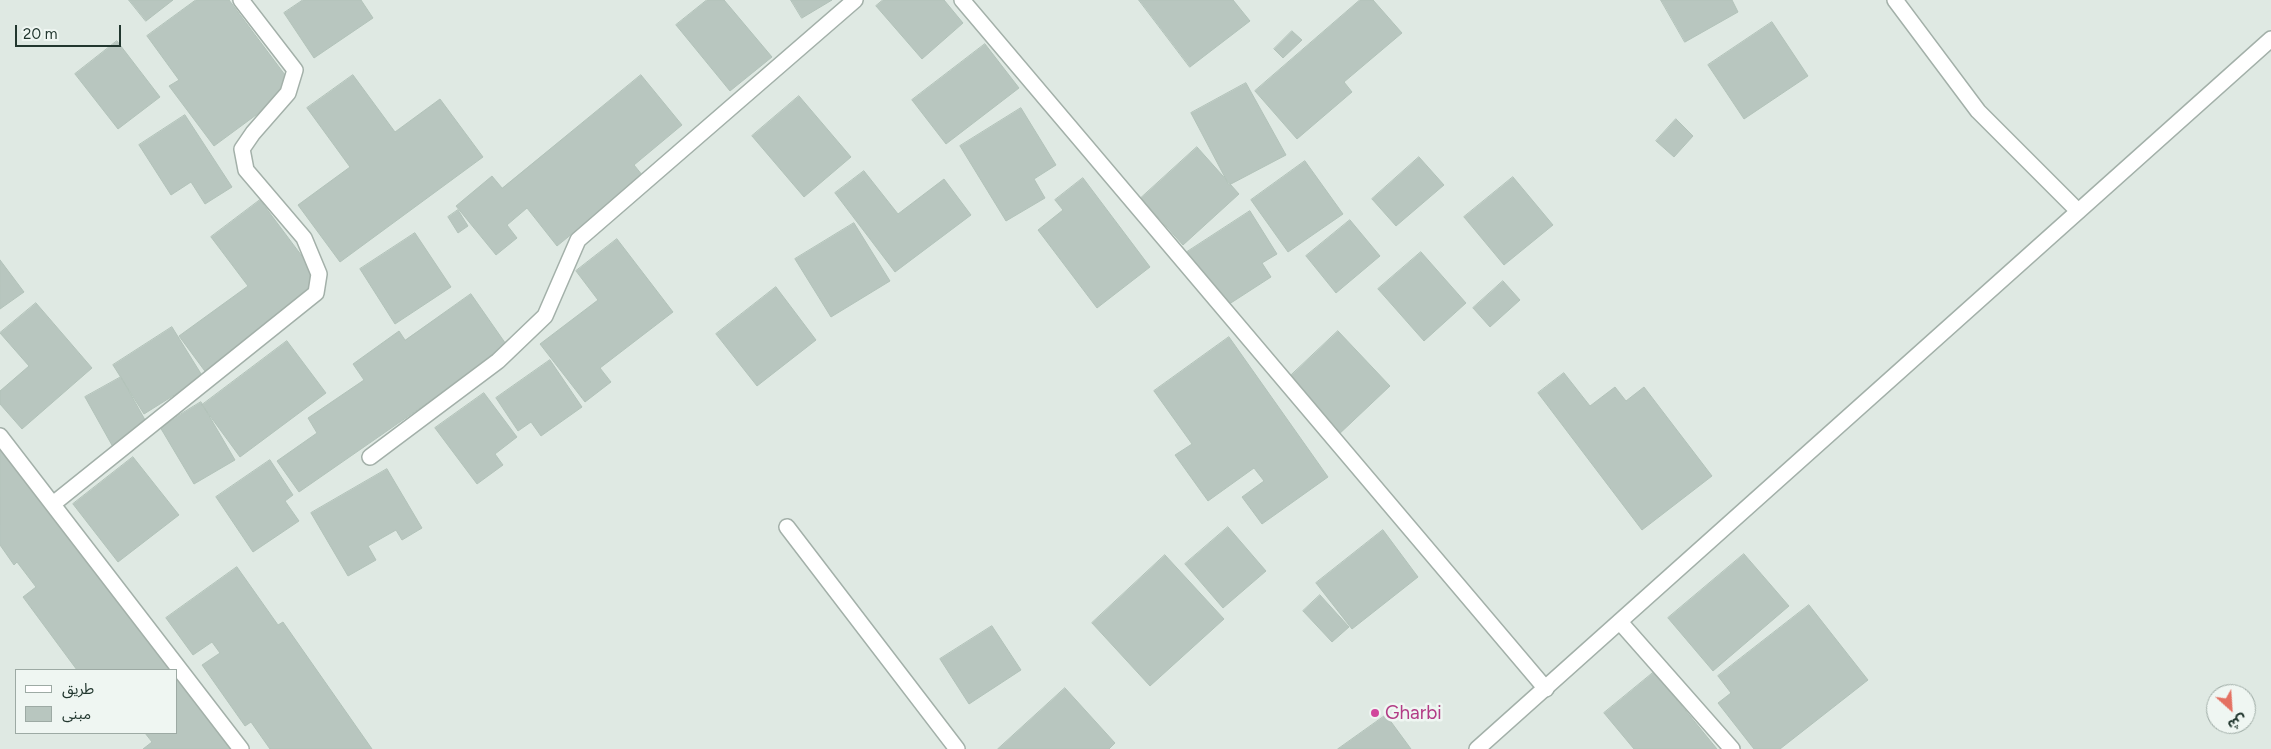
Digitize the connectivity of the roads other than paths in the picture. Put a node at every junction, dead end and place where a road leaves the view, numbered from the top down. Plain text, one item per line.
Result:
1 (241, 0) edge
2 (855, 0) edge
3 (962, 0) edge
4 (1895, 0) edge
5 (2271, 39) edge
6 (2078, 211) junction
7 (0, 436) edge
8 (370, 457) dead end
9 (53, 504) junction
10 (786, 527) dead end
11 (1620, 622) junction
12 (1546, 689) junction
13 (241, 749) edge
14 (957, 749) edge
15 (1477, 749) edge
16 (1732, 749) edge

1 - 9 street
2 - 8 street
3 - 12 street
4 - 6 street
5 - 6 street
6 - 11 street
7 - 9 street
9 - 13 street
10 - 14 street
11 - 12 street
11 - 16 street
12 - 15 street

